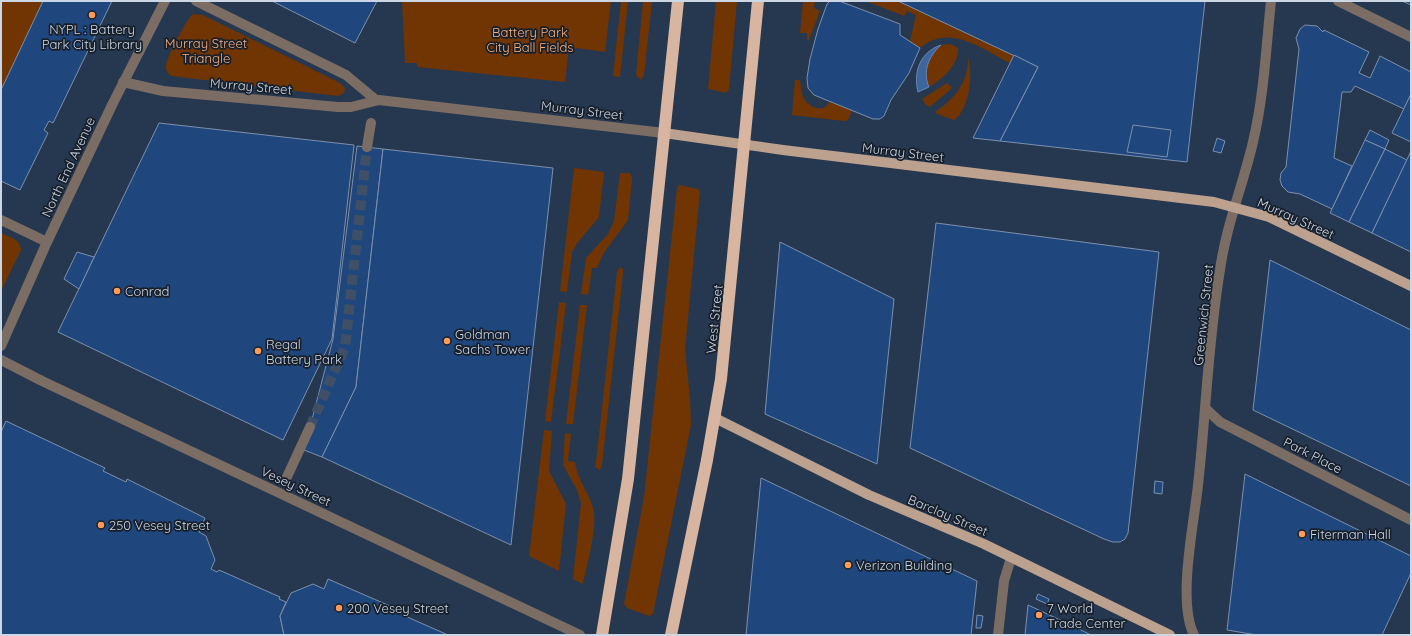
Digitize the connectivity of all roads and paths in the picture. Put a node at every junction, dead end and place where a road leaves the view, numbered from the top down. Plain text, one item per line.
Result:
1 (165, 1) edge
2 (196, 1) edge
3 (678, 1) edge
4 (758, 1) edge
5 (1271, 1) edge
6 (1338, 1) edge
7 (1411, 37) edge
8 (123, 82) junction
9 (376, 100) junction
10 (371, 123) dead end
11 (664, 133) junction
12 (745, 145) junction
13 (367, 147) tunnel mouth
14 (1236, 207) junction
15 (1, 220) edge
16 (47, 242) junction
17 (1411, 286) edge
18 (1, 346) edge
19 (1, 360) edge
20 (1206, 409) junction
21 (715, 418) junction
22 (310, 427) tunnel mouth
23 (286, 479) dead end
24 (1411, 520) edge
25 (1010, 558) junction
26 (580, 635) edge
27 (602, 635) edge
28 (671, 635) edge
29 (998, 635) edge
30 (1170, 635) edge
31 (1194, 635) edge

1 - 8 street, North End Avenue
2 - 9 street
3 - 11 highway
4 - 12 highway, West Street
5 - 14 street, Greenwich Street
6 - 7 street
8 - 9 street, Murray Street
8 - 16 street, North End Avenue
9 - 11 street, Murray Street
10 - 13 street
11 - 12 main road, Murray Street
11 - 27 highway
12 - 14 main road, Murray Street
12 - 21 highway, West Street
14 - 17 main road, Murray Street
14 - 20 street, Greenwich Street
15 - 16 street
16 - 18 street, North End Avenue
19 - 26 street, Vesey Street
20 - 24 street, Park Place
20 - 31 street, Greenwich Street
21 - 25 main road, Barclay Street
21 - 28 highway, West Street
22 - 23 street
25 - 29 street
25 - 30 main road, Barclay Street

